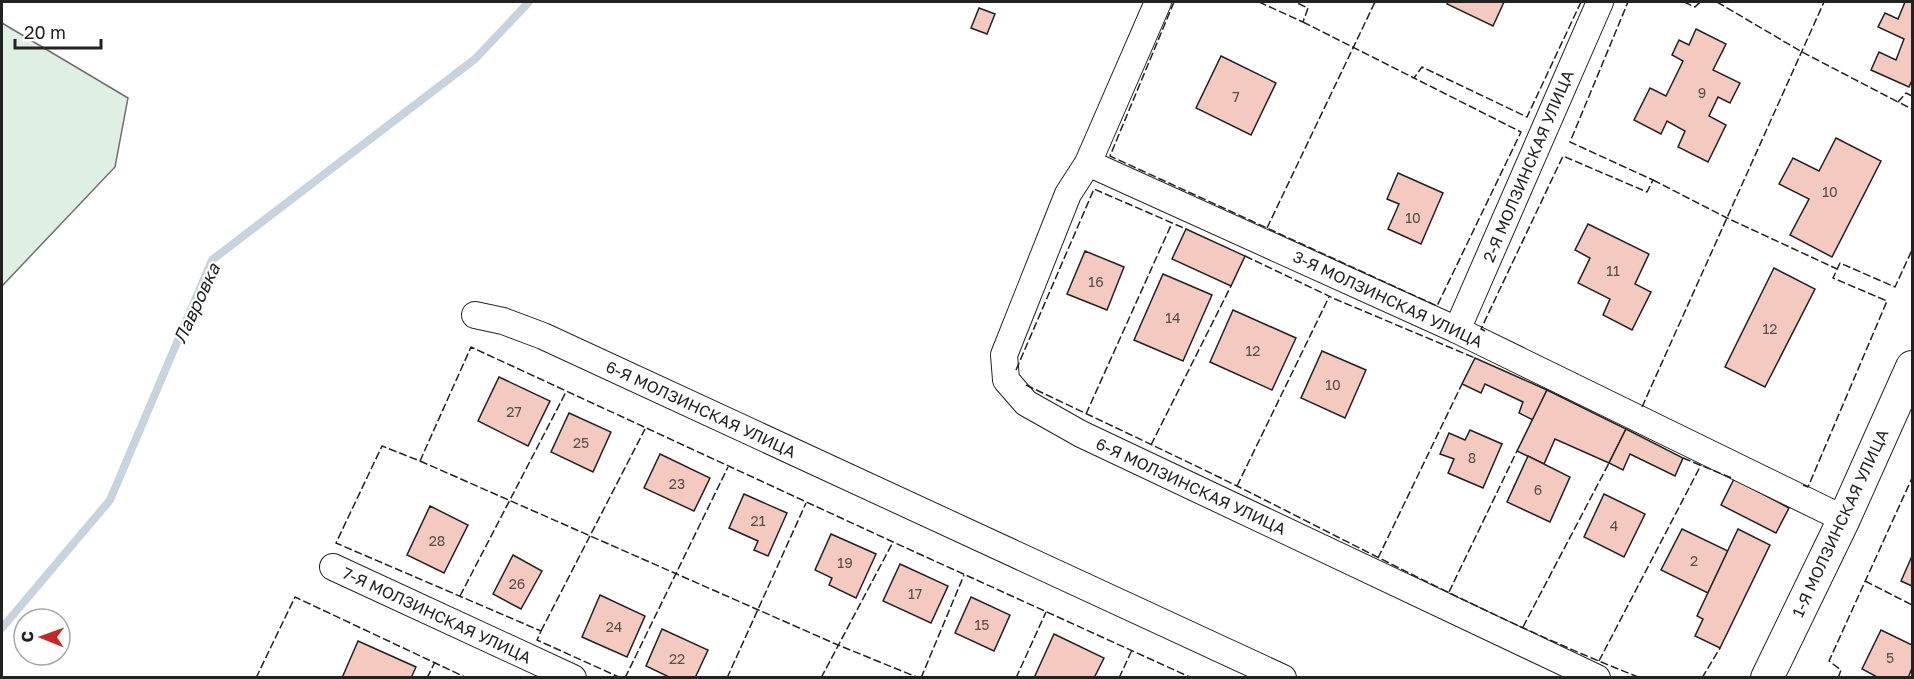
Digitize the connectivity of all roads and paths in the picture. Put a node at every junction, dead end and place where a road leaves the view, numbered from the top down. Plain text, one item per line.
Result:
1 (1158, 2) edge
2 (1600, 2) edge
3 (1088, 163) junction
4 (475, 315) dead end
5 (1457, 330) junction
6 (1912, 367) edge
7 (1844, 519) junction
8 (333, 567) dead end
9 (573, 678) edge
10 (1283, 678) edge
11 (1598, 678) edge
12 (1767, 678) edge

1 - 3 street
2 - 5 street, 2-Я МОЛЗИНСКАЯ УЛИЦА
3 - 5 street, 3-Я МОЛЗИНСКАЯ УЛИЦА
3 - 11 street, 6-Я МОЛЗИНСКАЯ УЛИЦА
4 - 10 street, 6-Я МОЛЗИНСКАЯ УЛИЦА
5 - 7 street, 3-Я МОЛЗИНСКАЯ УЛИЦА
6 - 7 street, 1-Я МОЛЗИНСКАЯ УЛИЦА
7 - 12 street, 1-Я МОЛЗИНСКАЯ УЛИЦА
8 - 9 street, 7-Я МОЛЗИНСКАЯ УЛИЦА

